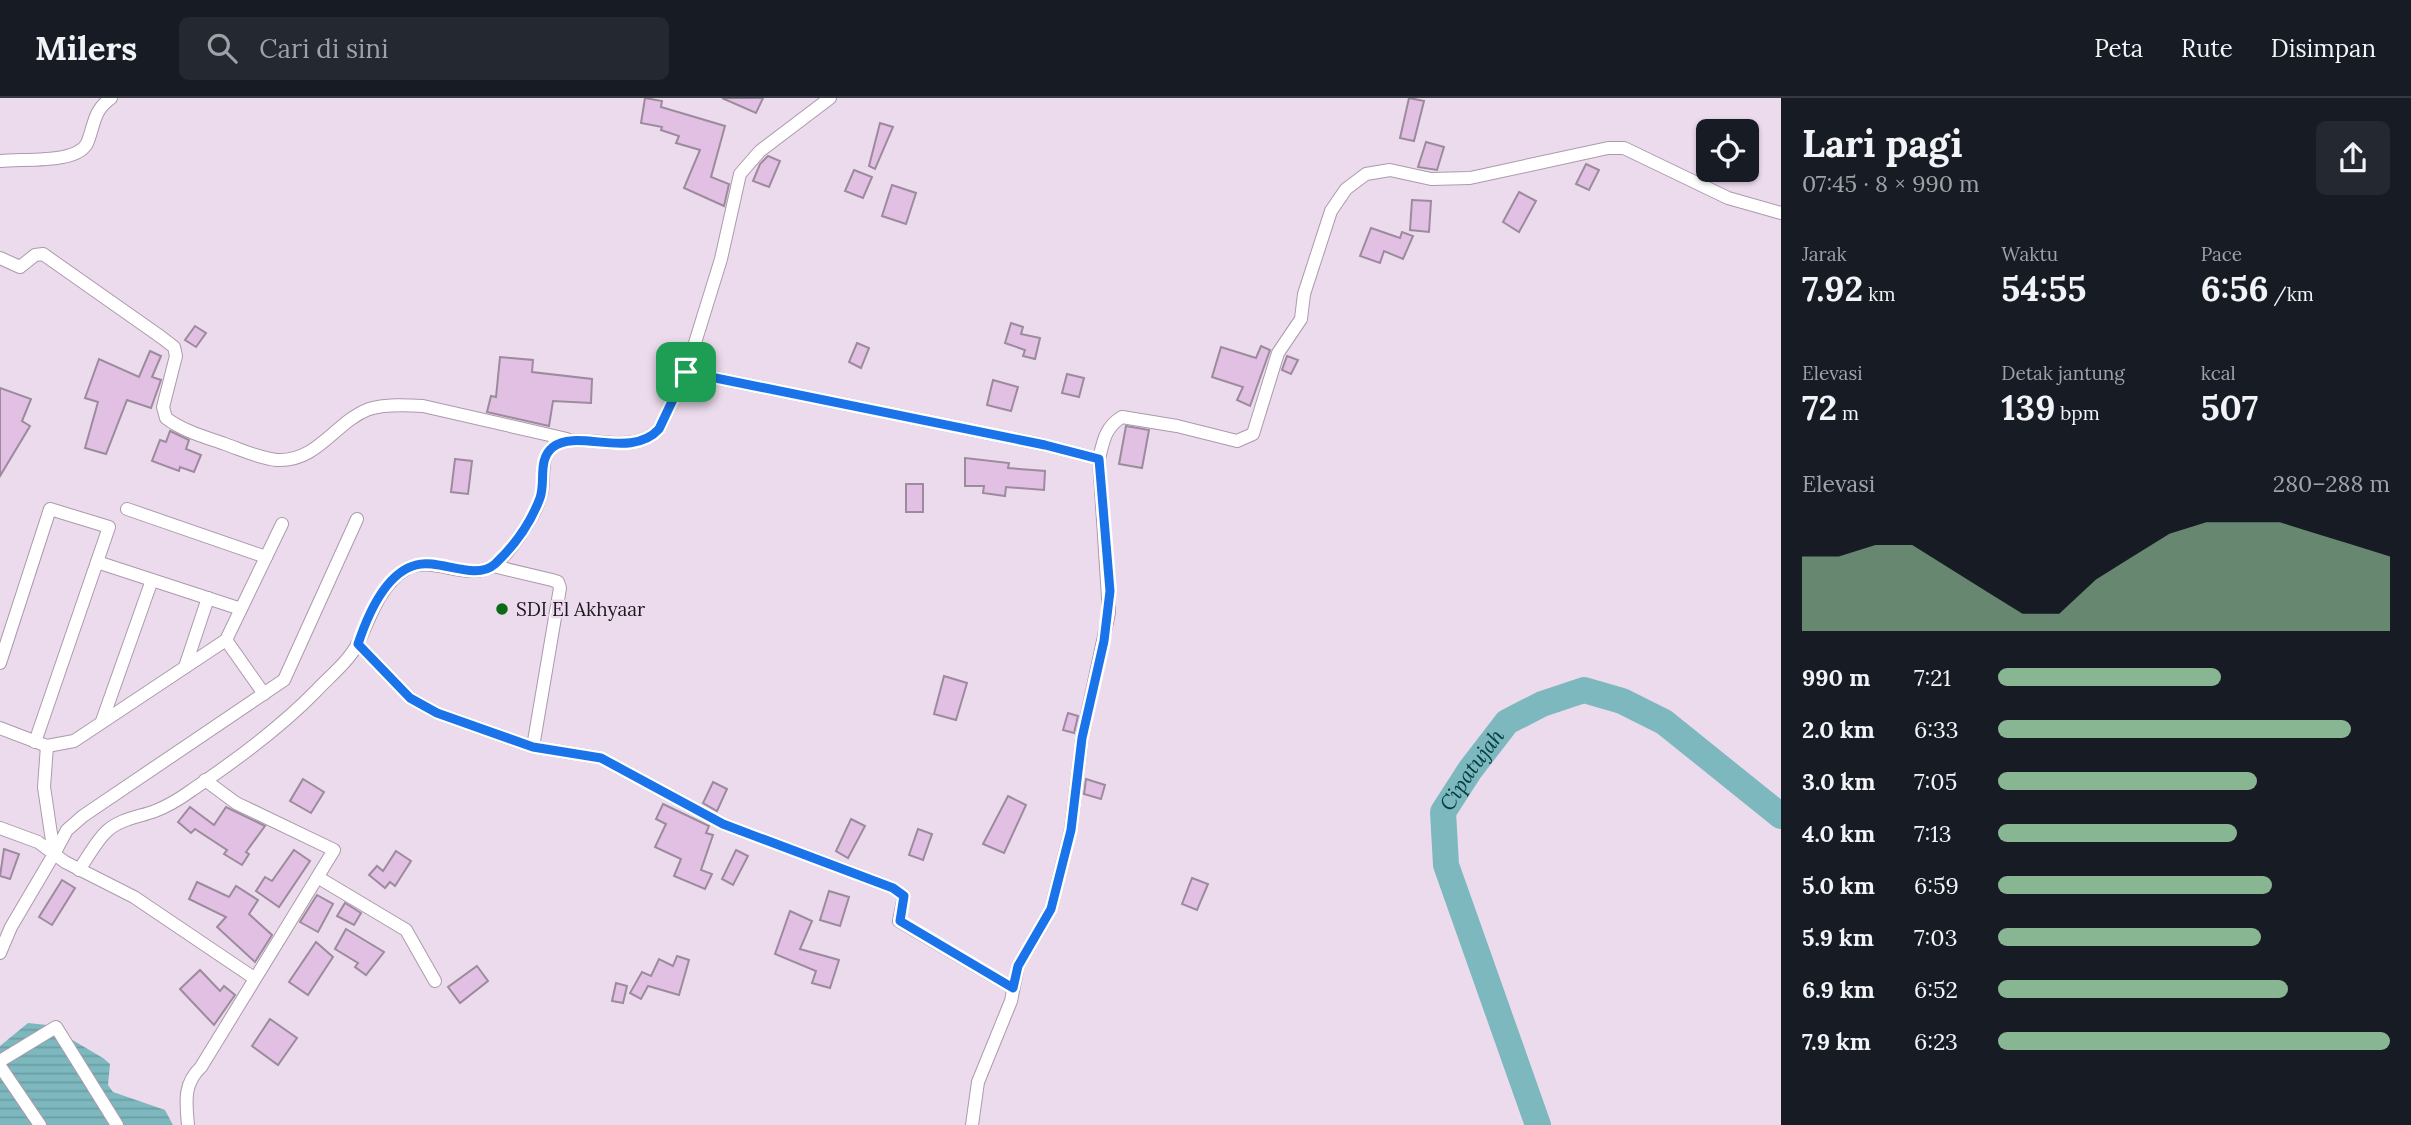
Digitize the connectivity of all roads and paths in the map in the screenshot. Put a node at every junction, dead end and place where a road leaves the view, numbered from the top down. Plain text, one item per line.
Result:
1 (111, 98) edge
2 (828, 98) edge
3 (0, 161) edge
4 (1781, 213) edge
5 (0, 258) edge
6 (686, 372) junction
7 (568, 439) junction
8 (1099, 459) junction
9 (127, 509) dead end
10 (357, 519) dead end
11 (282, 524) dead end
12 (266, 557) junction
13 (97, 562) junction
14 (493, 566) junction
15 (152, 580) junction
16 (208, 598) junction
17 (241, 609) junction
18 (226, 640) junction
19 (358, 644) junction
20 (0, 663) edge
21 (184, 667) junction
22 (264, 694) junction
23 (102, 722) junction
24 (0, 728) edge
25 (41, 744) junction
26 (533, 747) junction
27 (205, 780) junction
28 (0, 828) edge
29 (54, 854) junction
30 (79, 870) junction
31 (319, 878) junction
32 (0, 953) edge
33 (254, 978) junction
34 (435, 981) dead end
35 (1013, 988) junction
36 (0, 1061) edge
37 (0, 1066) edge
38 (40, 1125) edge
39 (117, 1125) edge
40 (188, 1125) edge
41 (972, 1125) edge

1 - 3 street
2 - 6 street
4 - 8 street
5 - 7 street
6 - 7 street
6 - 8 street
7 - 14 street
8 - 35 street
9 - 12 street
10 - 22 street
11 - 12 street
12 - 17 street
13 - 15 street
13 - 20 street
13 - 25 street
14 - 19 street
14 - 26 street
15 - 16 street
15 - 23 street
16 - 17 street
16 - 21 street
17 - 18 street
18 - 21 street
18 - 22 street
19 - 26 street
19 - 27 street
21 - 23 street
22 - 29 street
23 - 25 street
24 - 25 street
25 - 29 street
26 - 35 street
27 - 30 street
27 - 31 street
28 - 29 street
29 - 30 street
29 - 32 street
30 - 33 street
31 - 33 street
31 - 34 street
33 - 40 street
35 - 41 street
36 - 39 street
37 - 38 street

